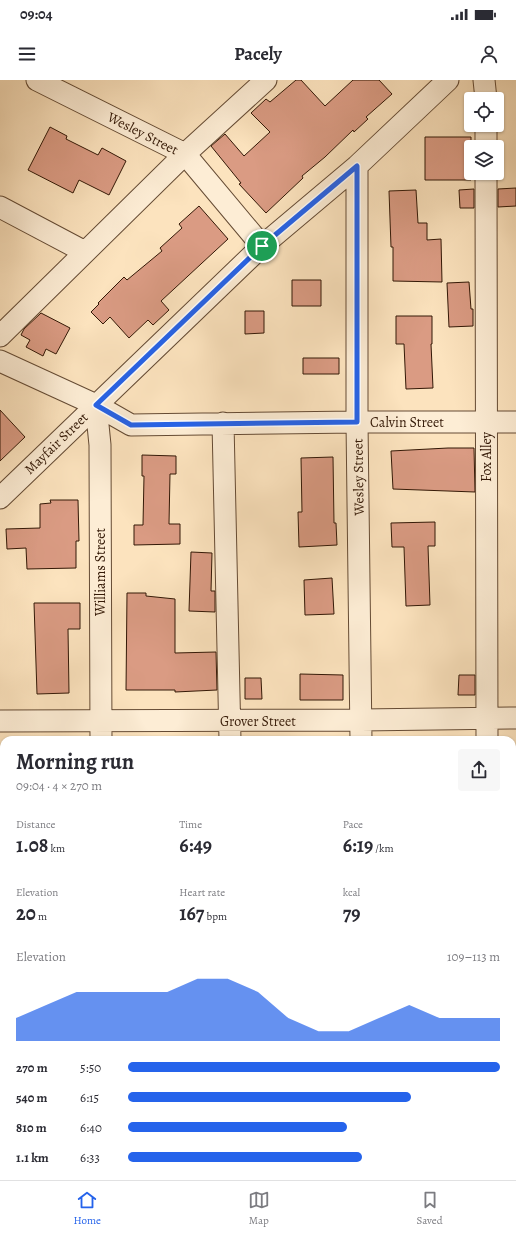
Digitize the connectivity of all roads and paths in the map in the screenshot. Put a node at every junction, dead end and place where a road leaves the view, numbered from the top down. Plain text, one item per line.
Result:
1 (37, 80) edge
2 (266, 80) edge
3 (448, 80) edge
4 (484, 80) edge
5 (485, 92) edge
6 (185, 154) junction
7 (357, 166) junction
8 (486, 180) edge
9 (0, 207) edge
10 (262, 246) junction
11 (85, 252) junction
12 (0, 336) edge
13 (0, 361) edge
14 (96, 405) junction
15 (357, 422) junction
16 (486, 422) junction
17 (516, 422) edge
18 (223, 423) junction
19 (0, 498) edge
20 (487, 718) junction
21 (516, 718) edge
22 (0, 721) edge
23 (230, 730) edge
24 (361, 730) edge
25 (101, 731) edge
26 (487, 736) edge

1 - 6 street, Wesley Street
2 - 6 street
3 - 7 street, Mayfair Street
4 - 5 street
6 - 10 street, Wesley Street
6 - 11 street
7 - 10 street, Mayfair Street
7 - 15 street, Wesley Street
8 - 16 street, Fox Alley
9 - 11 street
10 - 14 street, Mayfair Street
11 - 12 street
13 - 14 street, Calvin Street
14 - 18 street, Calvin Street
14 - 19 street, Mayfair Street
14 - 25 street, Williams Street
15 - 16 street, Calvin Street
15 - 18 street, Calvin Street
15 - 24 street, Wesley Street
16 - 17 street, Calvin Street
16 - 20 street, Fox Alley
18 - 23 street
20 - 21 street, Grover Street
20 - 24 street, Grover Street
20 - 26 street, Fox Alley
22 - 25 street, Grover Street
23 - 24 street, Grover Street
23 - 25 street, Grover Street

